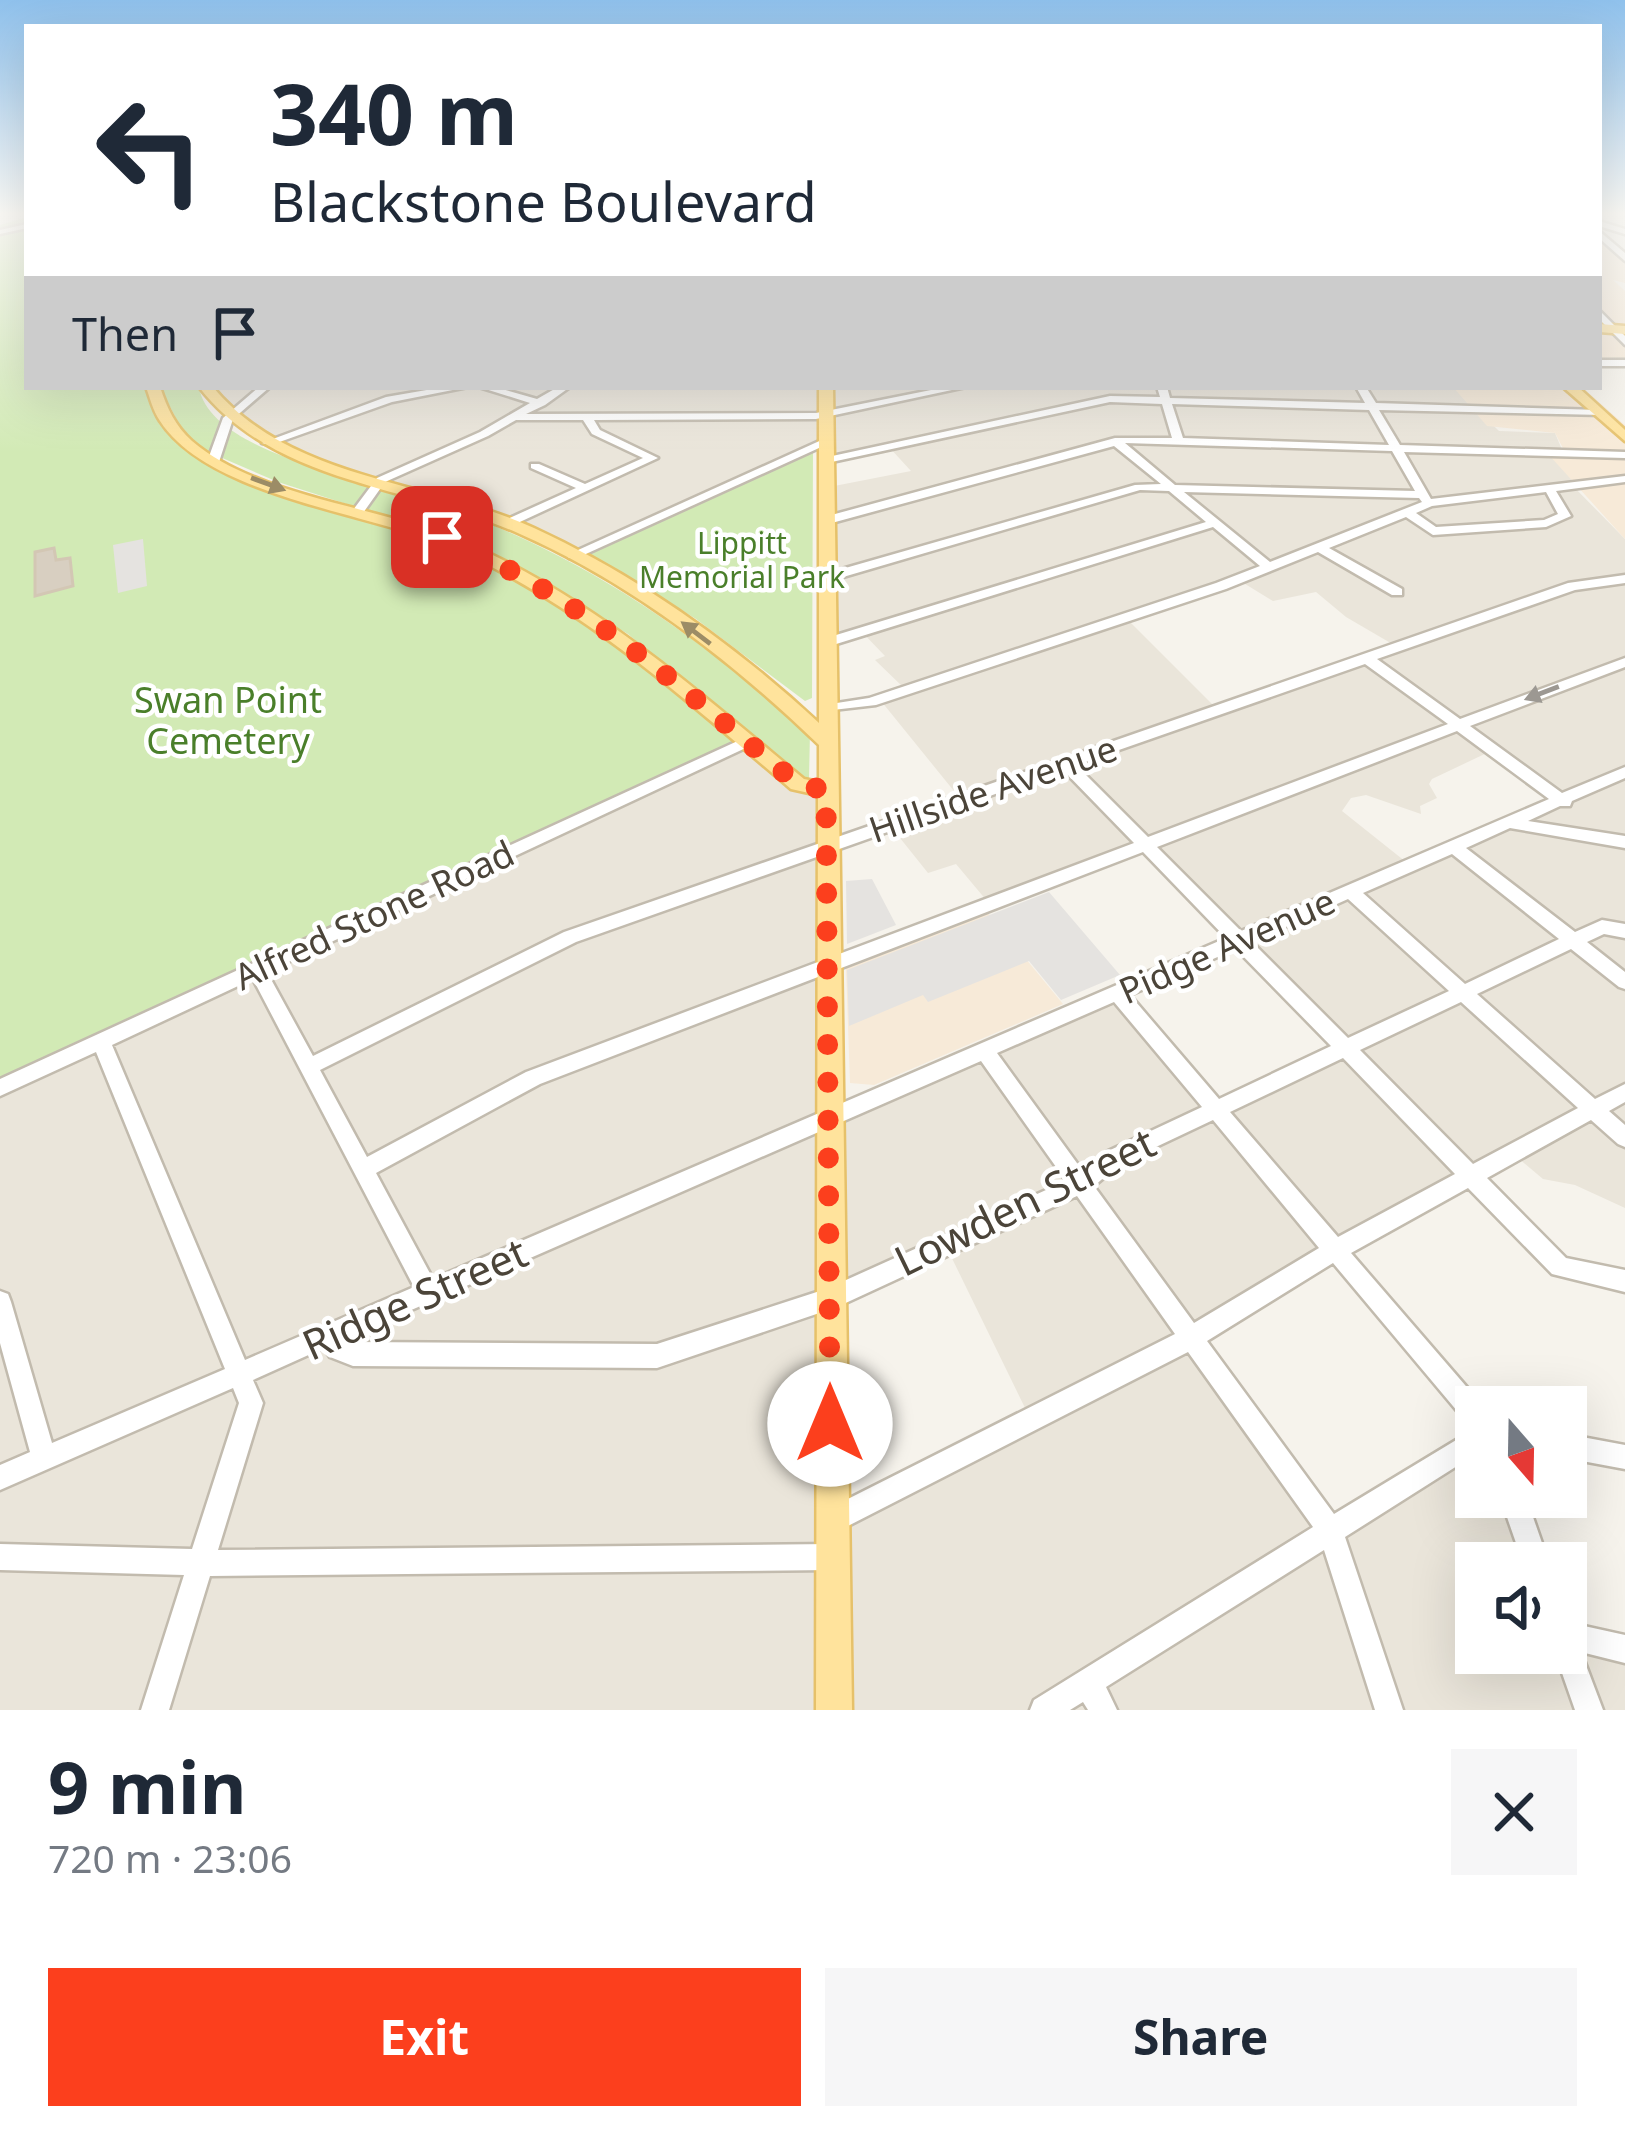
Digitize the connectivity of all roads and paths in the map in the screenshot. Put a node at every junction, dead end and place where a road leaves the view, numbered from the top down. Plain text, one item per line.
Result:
1 (1616, 329) edge
2 (1625, 342) edge
3 (154, 390) edge
4 (208, 390) edge
5 (261, 390) edge
6 (443, 390) edge
7 (495, 390) edge
8 (562, 390) edge
9 (826, 390) edge
10 (946, 390) edge
11 (1163, 390) edge
12 (1362, 390) edge
13 (1573, 390) edge
14 (1587, 390) edge
15 (1166, 401) junction
16 (541, 403) junction
17 (1371, 407) junction
18 (1599, 413) junction
19 (826, 414) junction
20 (229, 416) junction
21 (592, 416) junction
22 (516, 417) junction
23 (1625, 425) edge
24 (1625, 437) edge
25 (826, 441) junction
26 (1115, 441) junction
27 (1179, 442) junction
28 (267, 443) junction
29 (1395, 449) junction
30 (1625, 455) edge
31 (827, 460) junction
32 (213, 462) junction
33 (535, 466) dead end
34 (1625, 479) edge
35 (381, 480) junction
36 (1168, 486) junction
37 (582, 487) junction
38 (1549, 488) junction
39 (1425, 499) junction
40 (359, 510) junction
41 (1408, 512) junction
42 (828, 520) junction
43 (509, 523) junction
44 (1214, 523) junction
45 (1319, 548) junction
46 (573, 556) junction
47 (1269, 567) junction
48 (826, 578) junction
49 (1625, 578) edge
50 (1397, 592) dead end
51 (828, 642) junction
52 (1368, 659) junction
53 (1625, 662) edge
54 (788, 706) junction
55 (829, 708) junction
56 (1459, 724) junction
57 (747, 742) junction
58 (827, 742) junction
59 (1065, 764) junction
60 (1625, 772) edge
61 (826, 790) junction
62 (1564, 802) junction
63 (1513, 824) junction
64 (1625, 842) edge
65 (1145, 846) junction
66 (826, 848) junction
67 (1456, 848) junction
68 (1351, 892) junction
69 (1625, 931) edge
70 (1573, 940) junction
71 (1238, 942) junction
72 (828, 966) junction
73 (257, 970) junction
74 (1625, 982) edge
75 (1462, 993) junction
76 (1118, 994) junction
77 (101, 1042) junction
78 (984, 1050) junction
79 (1343, 1050) junction
80 (309, 1067) junction
81 (0, 1088) edge
82 (1625, 1092) edge
83 (1215, 1110) junction
84 (1591, 1111) junction
85 (829, 1116) junction
86 (1625, 1138) edge
87 (364, 1169) junction
88 (1468, 1179) junction
89 (1079, 1185) junction
90 (1335, 1250) junction
91 (1625, 1281) edge
92 (428, 1292) junction
93 (829, 1299) junction
94 (0, 1302) edge
95 (330, 1337) junction
96 (1191, 1338) junction
97 (243, 1375) junction
98 (1455, 1391) edge
99 (1587, 1450) edge
100 (1455, 1453) edge
101 (1625, 1456) edge
102 (44, 1458) junction
103 (0, 1478) edge
104 (830, 1524) junction
105 (1330, 1530) junction
106 (0, 1557) edge
107 (831, 1557) junction
108 (201, 1563) junction
109 (1587, 1640) edge
110 (1625, 1649) edge
111 (1576, 1674) edge
112 (1088, 1683) junction
113 (155, 1710) edge
114 (834, 1710) edge
115 (1044, 1710) edge
116 (1103, 1710) edge
117 (1389, 1710) edge
118 (1589, 1710) edge

1 - 2 street
3 - 32 main road
4 - 20 main road
5 - 20 street
6 - 28 street
7 - 16 street
8 - 16 street
8 - 21 street
9 - 19 main road
10 - 19 street
11 - 15 street
12 - 17 street
13 - 18 main road
14 - 23 main road
15 - 17 street
15 - 27 street
15 - 31 street
16 - 22 street
17 - 18 street
17 - 29 street
18 - 24 main road
19 - 21 street
19 - 25 main road
20 - 28 main road
20 - 32 street
21 - 22 street
21 - 37 street
22 - 35 street
25 - 31 main road
25 - 46 street
26 - 27 street
26 - 36 street
26 - 42 street
27 - 29 street
28 - 35 main road
29 - 30 street
29 - 39 street
31 - 42 main road
32 -> 40 main road
33 - 37 street
34 - 38 street
35 - 40 street
35 - 43 main road
36 - 39 street
36 - 44 street
36 - 48 street
37 - 43 street
38 - 39 street
38 - 41 street
39 - 41 street
40 - 57 main road
41 - 45 street
42 - 48 main road
43 - 46 main road
44 - 47 street
44 - 51 street
45 - 47 street
45 - 50 street
54 -> 46 main road
47 - 55 street
48 - 51 main road
49 - 52 street, Hillside Avenue
51 - 55 main road
52 - 56 street
52 - 59 street, Hillside Avenue
53 -> 56 street
54 - 55 main road
54 - 58 main road
55 - 58 main road
56 - 62 street
56 - 65 street
57 - 61 main road
57 - 73 street, Alfred Stone Road
58 - 61 main road
59 - 65 street
59 - 66 street, Hillside Avenue
60 - 62 street, Pidge Avenue
61 - 66 main road
62 - 63 street, Pidge Avenue
63 - 64 street
63 - 67 street, Pidge Avenue
65 - 71 street
65 - 72 street
66 - 72 main road
66 - 80 street, Hillside Avenue
67 - 68 street, Pidge Avenue
67 - 70 street
68 - 71 street, Pidge Avenue
68 - 75 street
69 - 70 street, Lowden Street
70 - 74 street
70 - 75 street, Lowden Street
71 - 76 street, Pidge Avenue
71 - 79 street
72 - 85 main road
72 - 87 street
73 - 77 street, Alfred Stone Road
73 - 80 street
75 - 79 street, Lowden Street
75 - 84 street
76 - 78 street, Pidge Avenue
76 - 83 street
77 - 81 street, Alfred Stone Road
77 - 97 street
78 - 85 street, Pidge Avenue
78 - 89 street
79 - 83 street, Lowden Street
79 - 88 street
80 - 87 street
82 - 84 street
83 - 89 street, Lowden Street
83 - 90 street
84 - 86 street
84 - 88 street
85 - 92 street, Ridge Street
85 - 93 main road
87 - 92 street
88 - 90 street
88 - 91 street
89 - 93 street, Lowden Street
89 - 96 street
90 - 96 street
90 - 98 street
92 - 95 street, Ridge Street
93 - 95 street, Lowden Street
93 - 104 main road
94 - 102 street
95 - 97 street, Ridge Street
96 - 104 street
96 - 105 street
97 - 102 street, Ridge Street
97 - 108 street
99 - 101 street
100 - 105 street
102 - 103 street, Ridge Street
104 - 107 main road
105 - 112 street
105 - 117 street
106 - 108 street
107 - 108 street
107 - 114 main road
108 - 113 street
109 - 110 street
111 - 118 street
112 - 115 street
112 - 116 street

